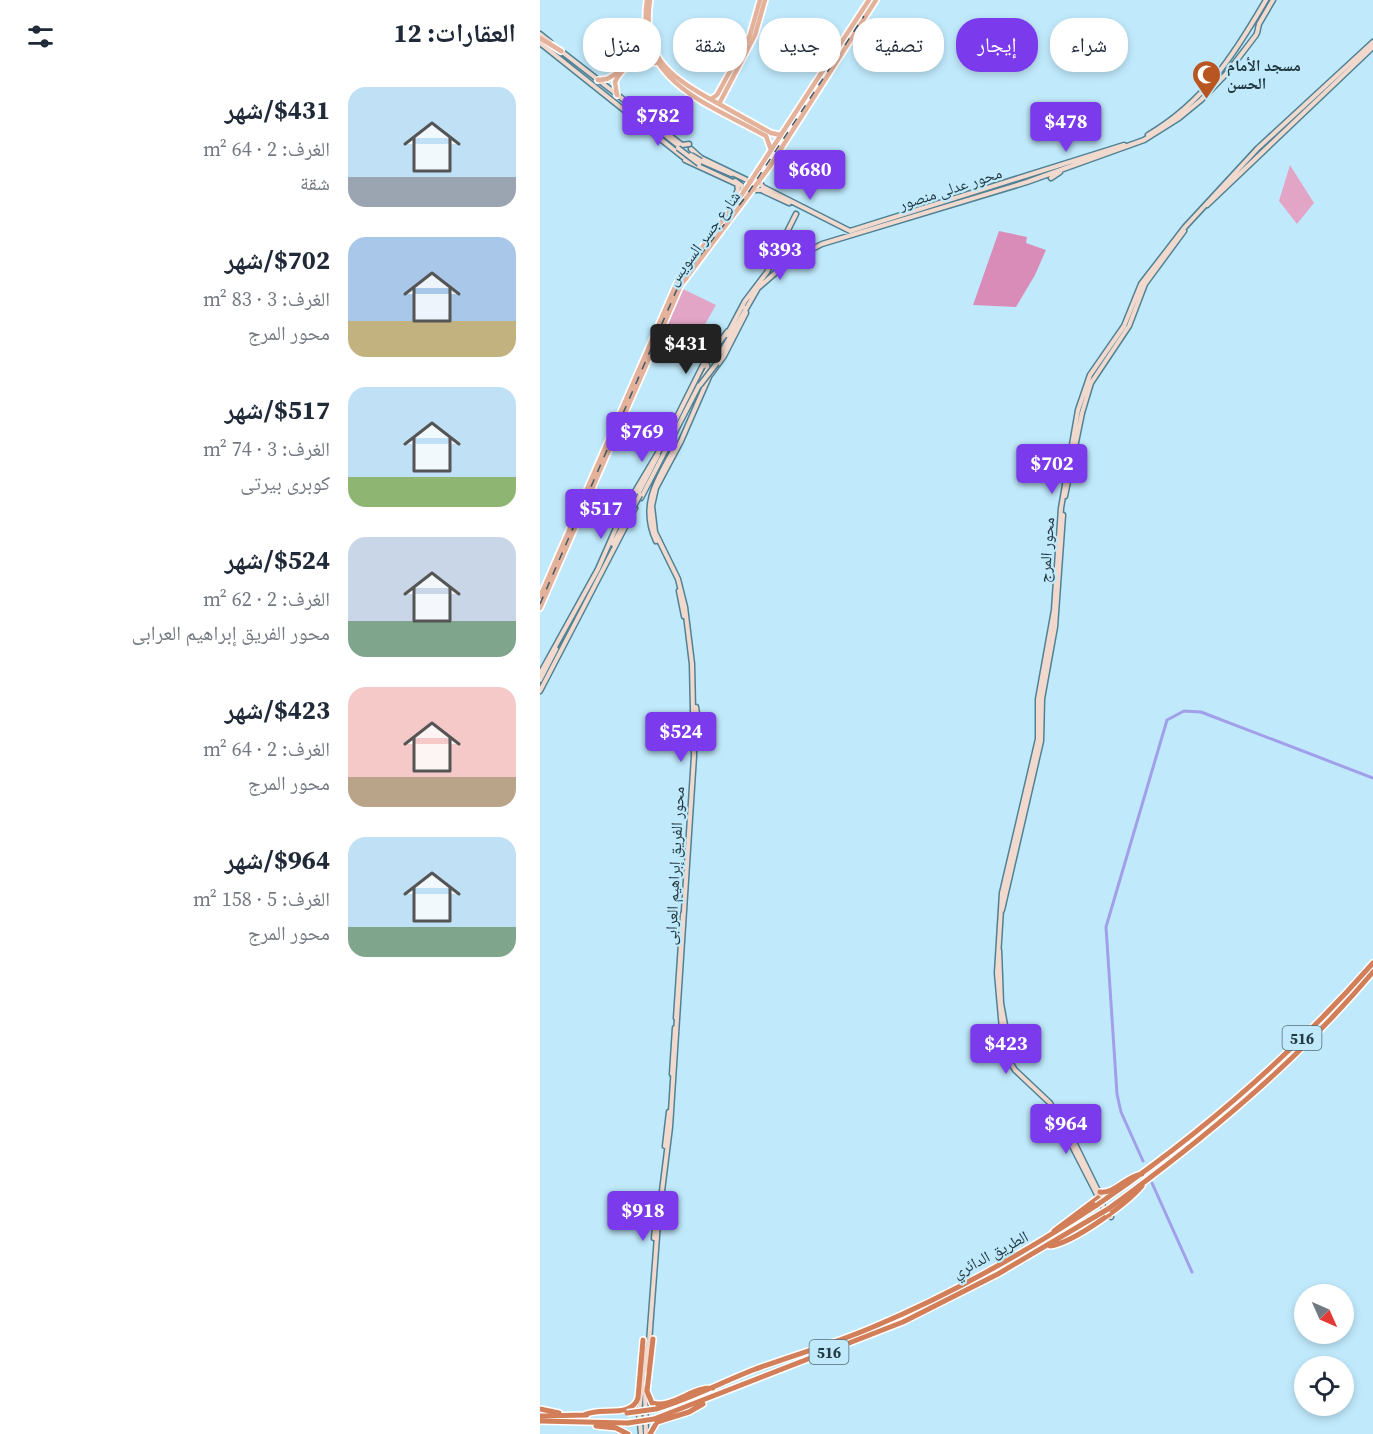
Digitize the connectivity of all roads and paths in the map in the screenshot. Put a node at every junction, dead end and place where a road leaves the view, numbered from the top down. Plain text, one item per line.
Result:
1 (648, 0) edge
2 (760, 0) edge
3 (765, 0) edge
4 (869, 0) edge
5 (876, 0) edge
6 (1269, 2) edge
7 (866, 9) junction
8 (860, 14) junction
9 (866, 17) joint
10 (645, 18) edge
11 (540, 36) edge
12 (853, 38) edge
13 (1373, 42) edge
14 (540, 43) edge
15 (748, 43) junction
16 (1373, 47) edge
17 (561, 51) joint
18 (1362, 55) junction
19 (661, 68) edge
20 (621, 72) edge
21 (622, 72) edge
22 (613, 79) junction
23 (598, 80) junction
24 (617, 95) junction
25 (718, 96) junction
26 (711, 99) junction
27 (719, 104) junction
28 (791, 120) junction
29 (798, 125) junction
30 (768, 135) junction
31 (781, 135) junction
32 (680, 148) junction
33 (771, 151) junction
34 (696, 155) junction
35 (693, 162) junction
36 (700, 162) junction
37 (1066, 168) junction
38 (735, 174) junction
39 (1051, 178) dead end
40 (734, 181) junction
41 (751, 182) junction
42 (1009, 182) junction
43 (1003, 184) junction
44 (761, 186) junction
45 (1007, 189) junction
46 (744, 193) junction
47 (938, 209) junction
48 (731, 210) junction
49 (804, 210) junction
50 (796, 214) junction
51 (940, 215) dead end
52 (845, 230) junction
53 (853, 232) junction
54 (847, 236) junction
55 (767, 275) junction
56 (745, 309) junction
57 (665, 311) junction
58 (732, 326) junction
59 (703, 366) junction
60 (702, 382) junction
61 (666, 442) junction
62 (652, 492) junction
63 (637, 495) junction
64 (650, 506) junction
65 (635, 507) dead end
66 (624, 510) dead end
67 (618, 514) dead end
68 (624, 521) junction
69 (563, 550) junction
70 (540, 597) edge
71 (540, 608) edge
72 (558, 640) junction
73 (565, 641) junction
74 (540, 674) edge
75 (540, 680) edge
76 (540, 685) edge
77 (540, 691) edge
78 (694, 702) junction
79 (699, 727) dead end
80 (1373, 963) edge
81 (1373, 972) edge
82 (677, 1028) junction
83 (675, 1048) junction
84 (1152, 1172) junction
85 (1145, 1177) junction
86 (1098, 1198) junction
87 (663, 1205) dead end
88 (1107, 1213) junction
89 (659, 1217) junction
90 (653, 1297) junction
91 (655, 1305) dead end
92 (895, 1322) junction
93 (647, 1334) junction
94 (653, 1339) dead end
95 (643, 1340) joint
96 (715, 1388) junction
97 (540, 1409) edge
98 (627, 1411) junction
99 (564, 1415) junction
100 (540, 1416) edge
101 (657, 1420) junction
102 (540, 1421) edge
103 (549, 1421) junction
104 (586, 1423) junction
105 (540, 1426) edge
106 (628, 1434) edge
107 (641, 1434) edge
108 (648, 1434) edge

1 - 10 main road
1 - 26 main road
2 - 15 main road
3 - 15 main road
4 - 7 main road, شارع جسر السويس
5 - 7 main road, شارع جسر السويس
6 - 37 main road, محور عدلى منصور
6 - 42 main road, محور عدلى منصور
7 - 8 main road, شارع جسر السويس
7 - 9 main road, شارع جسر السويس
8 - 9 main road
8 - 28 main road, شارع جسر السويس
11 - 17 main road
12 - 29 main road, شارع جسر السويس
13 - 18 main road, محور المرج
14 - 32 main road
15 - 25 main road
16 - 18 main road, محور المرج
17 - 23 main road
18 - 86 main road, محور المرج
19 - 30 main road
20 - 22 main road
21 - 22 main road
22 - 23 main road
22 - 24 main road
23 - 24 main road
24 - 32 main road
25 - 26 main road
25 - 27 main road
26 - 27 main road
27 - 30 main road
28 - 29 main road
28 - 31 main road, شارع جسر السويس
29 - 44 main road, شارع جسر السويس
30 - 31 main road
30 - 33 main road
31 - 33 main road, شارع جسر السويس
32 - 34 main road
32 - 35 main road
32 - 36 main road, bridge
33 - 41 main road, شارع جسر السويس
34 - 35 main road
34 - 38 main road
35 - 40 main road
36 - 38 main road
36 - 40 main road
37 - 39 main road
37 - 45 main road, محور عدلى منصور
38 - 41 main road
40 - 46 main road
40 - 48 main road
41 - 46 main road, شارع جسر السويس
42 - 43 main road, محور عدلى منصور
42 - 45 main road
43 - 45 main road
43 - 53 main road, محور عدلى منصور
44 - 49 main road, محور عدلى منصور
44 - 50 main road
44 - 57 main road, شارع جسر السويس
45 - 47 main road, محور عدلى منصور
46 - 48 main road, شارع جسر السويس
47 - 51 main road
47 - 53 main road, محور عدلى منصور
48 - 57 main road, شارع جسر السويس
49 - 50 main road
49 - 52 main road, محور عدلى منصور
50 - 55 main road
52 - 53 main road, محور عدلى منصور
52 - 54 main road
53 - 54 main road, محور عدلى منصور
54 - 55 main road, محور عدلى منصور
55 - 56 main road, محور الفريق إبراهيم العرابى
55 - 58 main road, محور الفريق إبراهيم العرابى
56 - 60 main road, bridge
56 - 62 main road, محور الفريق إبراهيم العرابى
57 - 69 main road, شارع جسر السويس
58 - 59 main road
58 - 60 main road, محور الفريق إبراهيم العرابى
59 - 60 main road
59 - 61 main road
60 - 61 main road
60 - 62 main road, محور الفريق إبراهيم العرابى
61 - 63 main road
62 - 64 main road, محور الفريق إبراهيم العرابى
63 - 66 main road
63 - 68 main road, bridge
64 - 78 main road, محور الفريق إبراهيم العرابى
64 - 82 main road, محور الفريق إبراهيم العرابى
65 - 68 main road
67 - 68 main road
68 - 72 main road
68 - 73 main road
69 - 70 main road, شارع جسر السويس
69 - 71 main road, شارع جسر السويس
72 - 74 main road
72 - 75 main road
73 - 76 main road
73 - 77 main road
78 - 79 main road
78 - 82 main road, محور الفريق إبراهيم العرابى
80 - 84 highway, الطريق الدائري / 516
81 - 84 highway, الطريق الدائري / 516
82 - 83 main road, محور الفريق إبراهيم العرابى
83 - 89 main road, محور الفريق إبراهيم العرابى
83 - 93 main road, محور الفريق إبراهيم العرابى
84 - 85 highway, الطريق الدائري / 516
85 - 86 highway, الطريق الدائري / 516, bridge
85 - 86 highway
85 - 88 highway, الطريق الدائري / 516
86 - 88 main road, محور المرج
86 - 92 highway, الطريق الدائري / 516
87 - 89 main road
88 - 92 highway, الطريق الدائري / 516
89 - 90 main road, محور الفريق إبراهيم العرابى
90 - 91 main road
90 - 108 main road, محور الفريق إبراهيم العرابى
92 - 96 highway, الطريق الدائري / 516
92 - 101 highway, الطريق الدائري / 516
93 - 95 main road
93 - 107 main road, محور الفريق إبراهيم العرابى
94 - 96 highway
95 - 98 highway
96 - 98 highway, الطريق الدائري / 516, bridge
97 - 99 highway
98 - 99 highway, الطريق الدائري / 516
99 - 100 highway, الطريق الدائري / 516
101 - 104 highway, الطريق الدائري / 516, bridge
101 - 108 highway
102 - 103 highway, الطريق الدائري / 516
103 - 104 highway, الطريق الدائري / 516
103 - 105 highway
104 - 106 highway

